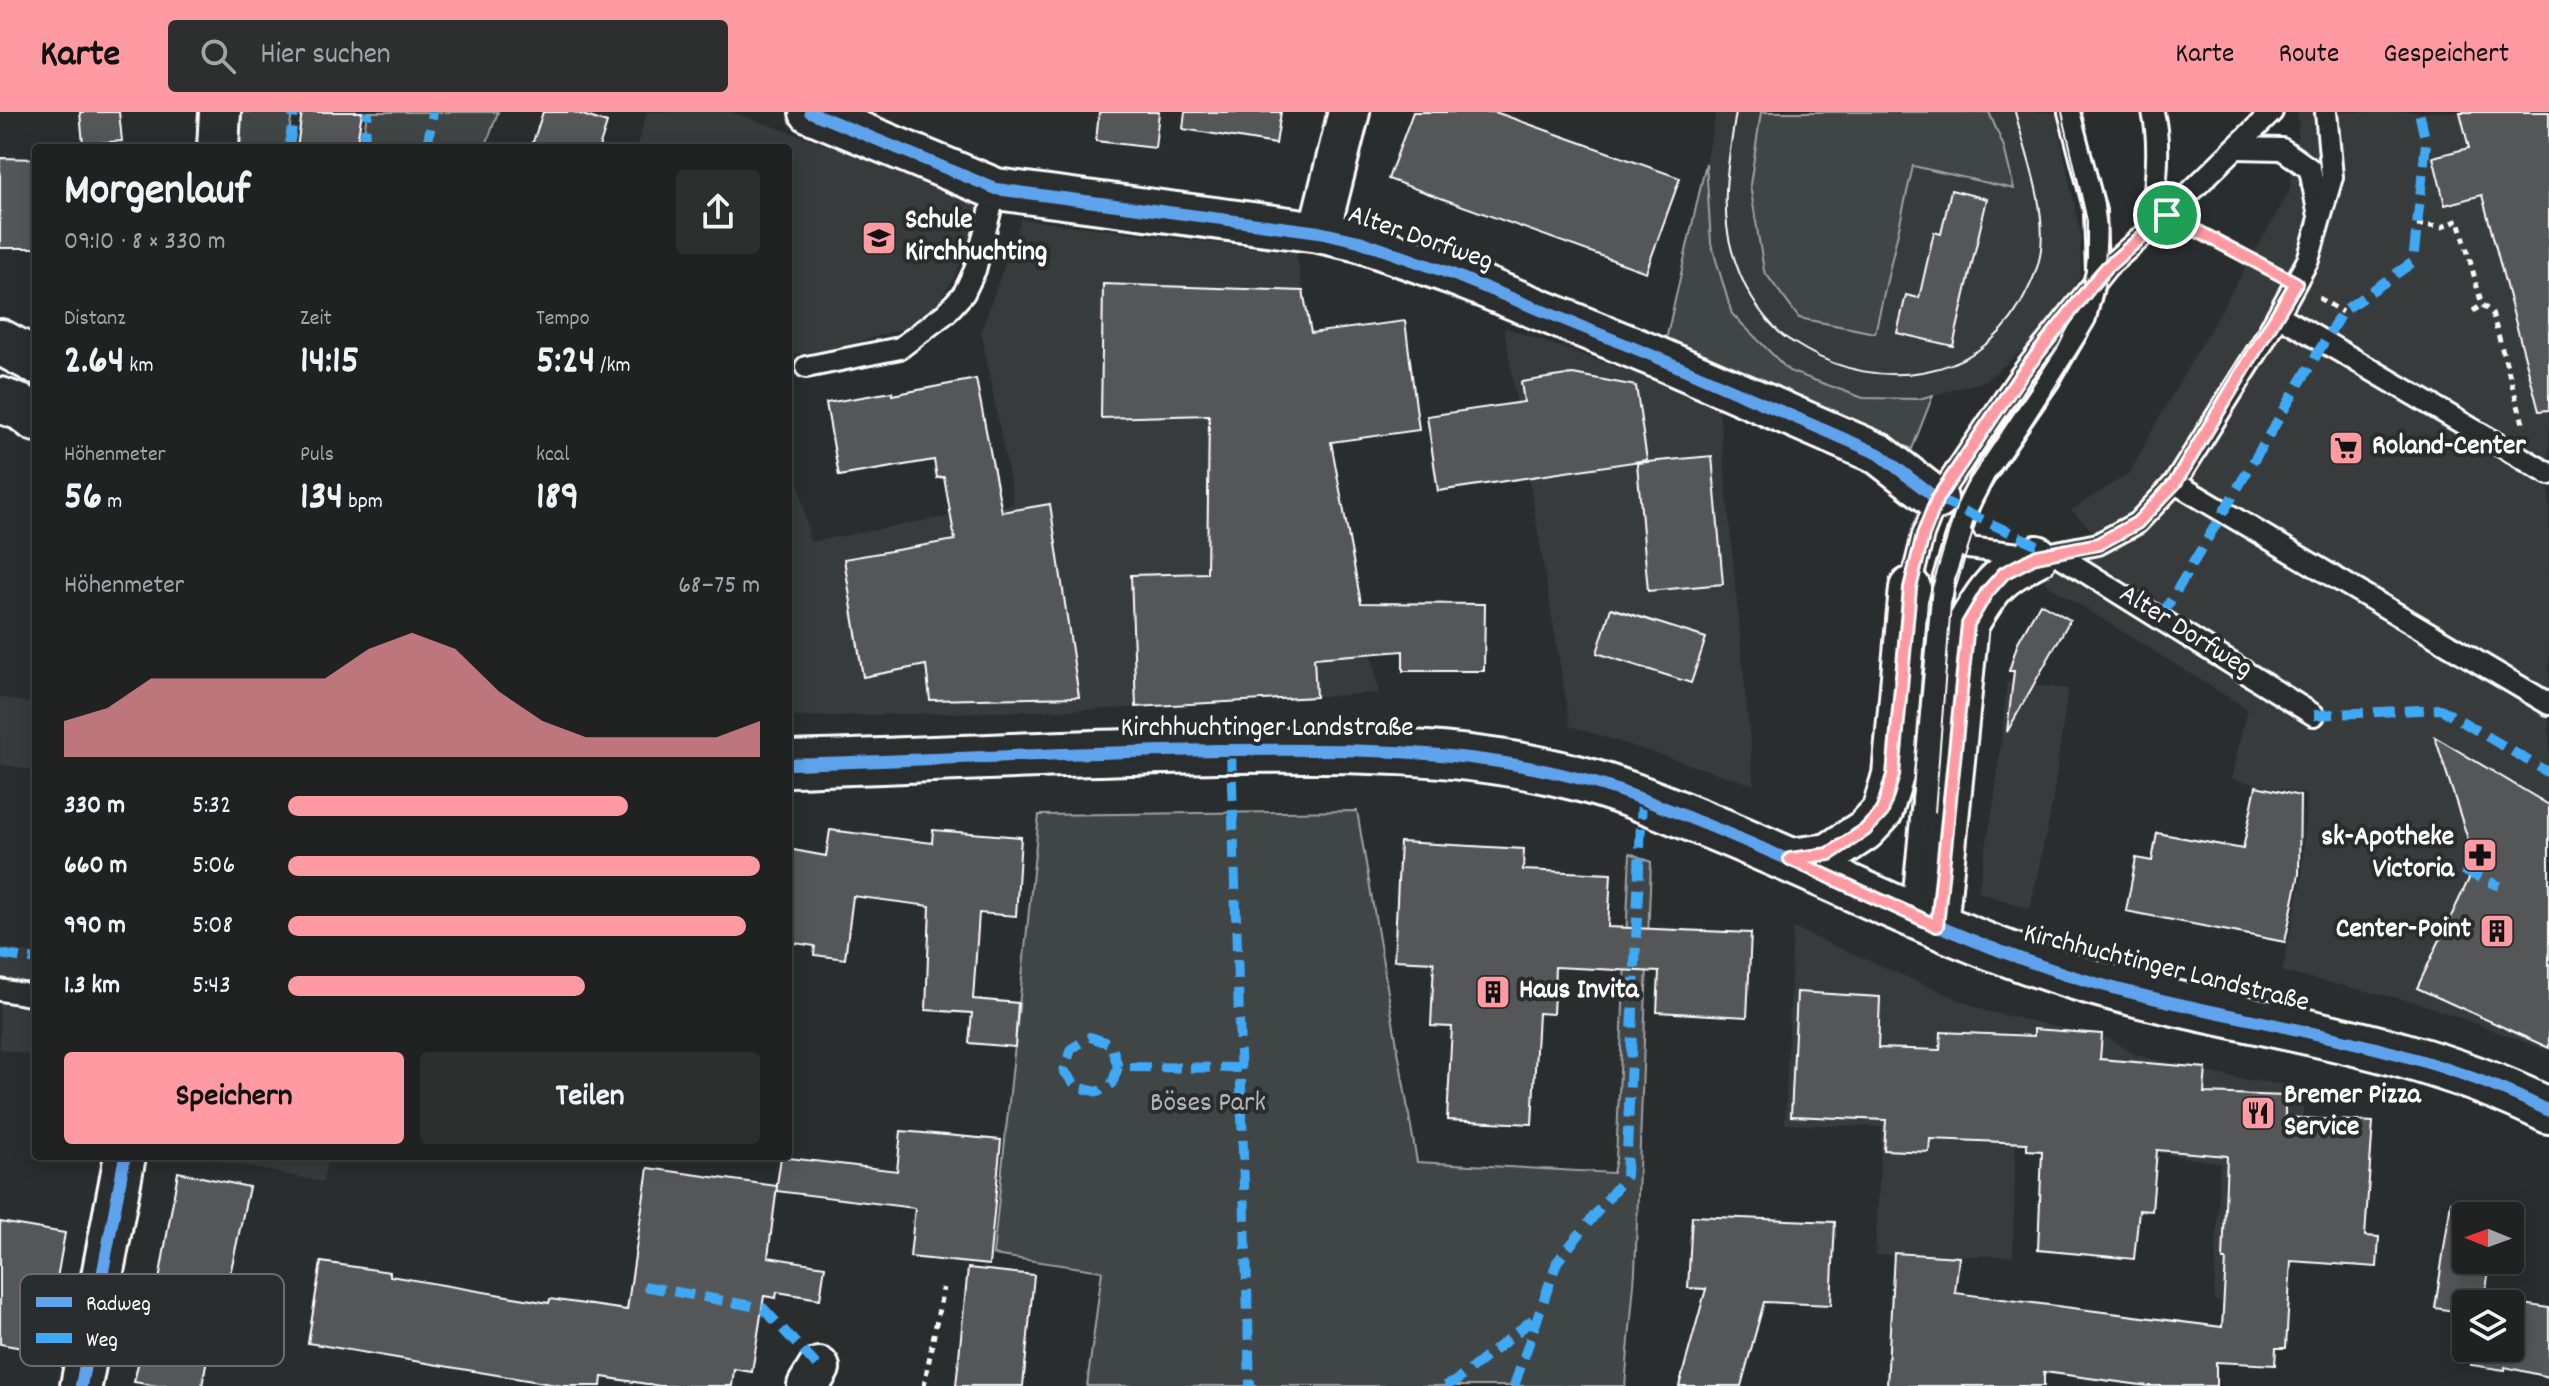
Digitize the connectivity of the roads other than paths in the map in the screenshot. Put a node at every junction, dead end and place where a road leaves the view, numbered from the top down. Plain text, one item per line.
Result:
1 (220, 112) edge
2 (810, 112) edge
3 (1349, 112) edge
4 (2069, 112) edge
5 (2153, 112) edge
6 (2245, 112) edge
7 (2272, 112) edge
8 (2326, 112) edge
9 (2244, 141) junction
10 (218, 144) edge
11 (996, 189) junction
12 (2320, 220) junction
13 (2160, 222) junction
14 (1319, 232) junction
15 (2094, 282) junction
16 (2278, 315) junction
17 (0, 342) edge
18 (32, 359) edge
19 (806, 367) dead end
20 (0, 400) edge
21 (32, 416) edge
22 (2549, 474) edge
23 (2175, 483) junction
24 (1948, 514) junction
25 (2046, 554) junction
26 (1910, 588) joint
27 (2549, 704) edge
28 (2314, 715) dead end
29 (792, 764) edge
30 (1790, 859) junction
31 (1924, 920) junction
32 (0, 990) edge
33 (32, 995) edge
34 (2549, 1111) edge
35 (124, 1160) edge
36 (102, 1274) edge
37 (85, 1366) edge
38 (81, 1386) edge

1 - 10 street
2 - 11 street, Alter Dorfweg
3 - 14 street
4 - 15 lane
5 - 13 lane
6 - 9 lane
7 - 9 lane
8 - 12 lane
9 - 12 lane
9 - 13 lane
11 - 14 street, Alter Dorfweg
11 - 19 lane
12 - 16 lane
13 - 15 lane
14 - 24 street, Alter Dorfweg
15 - 24 lane
15 - 24 lane
16 - 22 lane
16 - 23 lane
17 - 18 main road
20 - 21 main road
23 - 25 lane
23 - 27 lane
24 - 25 lane
24 - 26 lane
24 - 31 lane
25 - 28 lane, Alter Dorfweg
25 - 31 street
26 - 30 street
29 - 30 main road, Kirchhuchtinger Landstraße
30 - 31 main road, Kirchhuchtinger Landstraße
31 - 34 main road, Kirchhuchtinger Landstraße
32 - 33 lane
35 - 36 street
37 - 38 street

